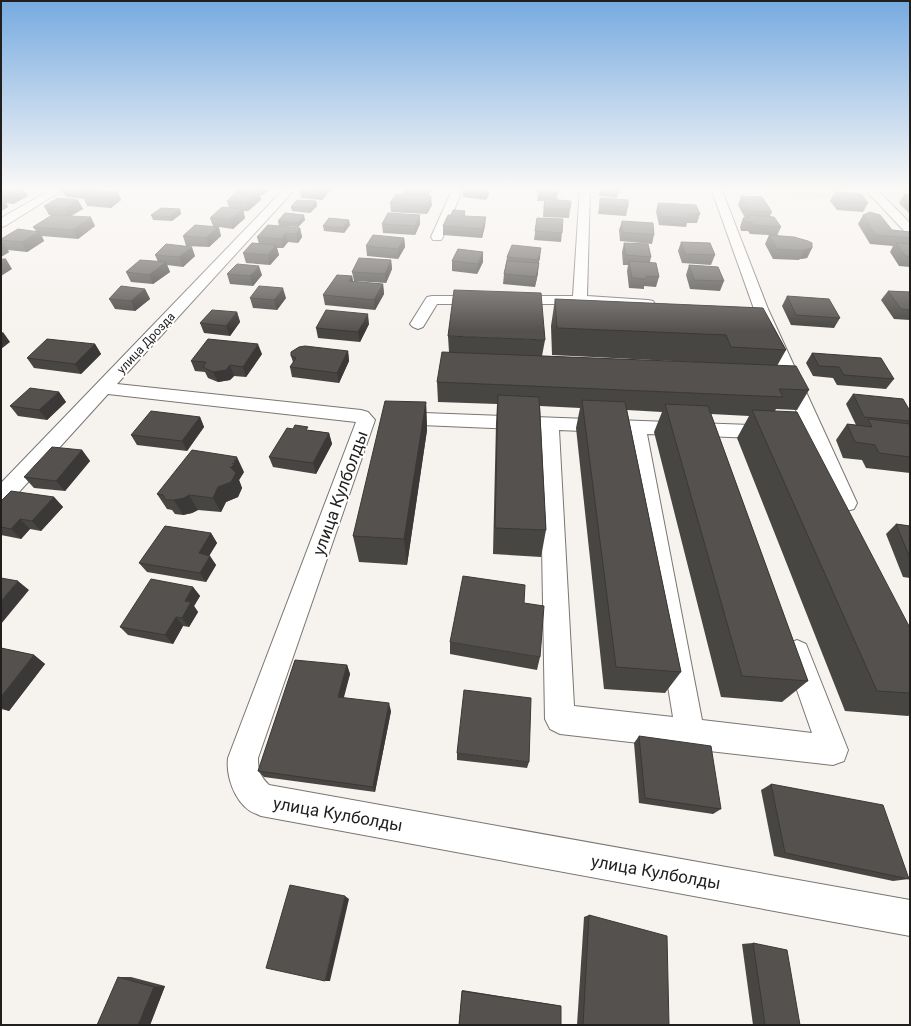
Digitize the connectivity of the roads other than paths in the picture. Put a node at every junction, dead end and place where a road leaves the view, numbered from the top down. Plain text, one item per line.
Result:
1 (246, 236) edge
2 (583, 236) edge
3 (731, 236) edge
4 (580, 300) junction
5 (659, 304) edge
6 (418, 324) dead end
7 (104, 388) junction
8 (361, 416) junction
9 (549, 424) junction
10 (636, 427) junction
11 (816, 434) junction
12 (1, 497) edge
13 (846, 503) edge
14 (789, 631) edge
15 (690, 733) junction
16 (910, 918) edge

1 - 7 street, улица Дрозда
2 - 4 street
3 - 11 street
4 - 5 street
4 - 6 street
7 - 8 street, улица Кулболды
7 - 12 street, улица Дрозда
8 - 9 street
8 - 16 street, улица Кулболды
9 - 10 street
9 - 15 street
10 - 11 street
10 - 15 street
11 - 13 street
14 - 15 street

